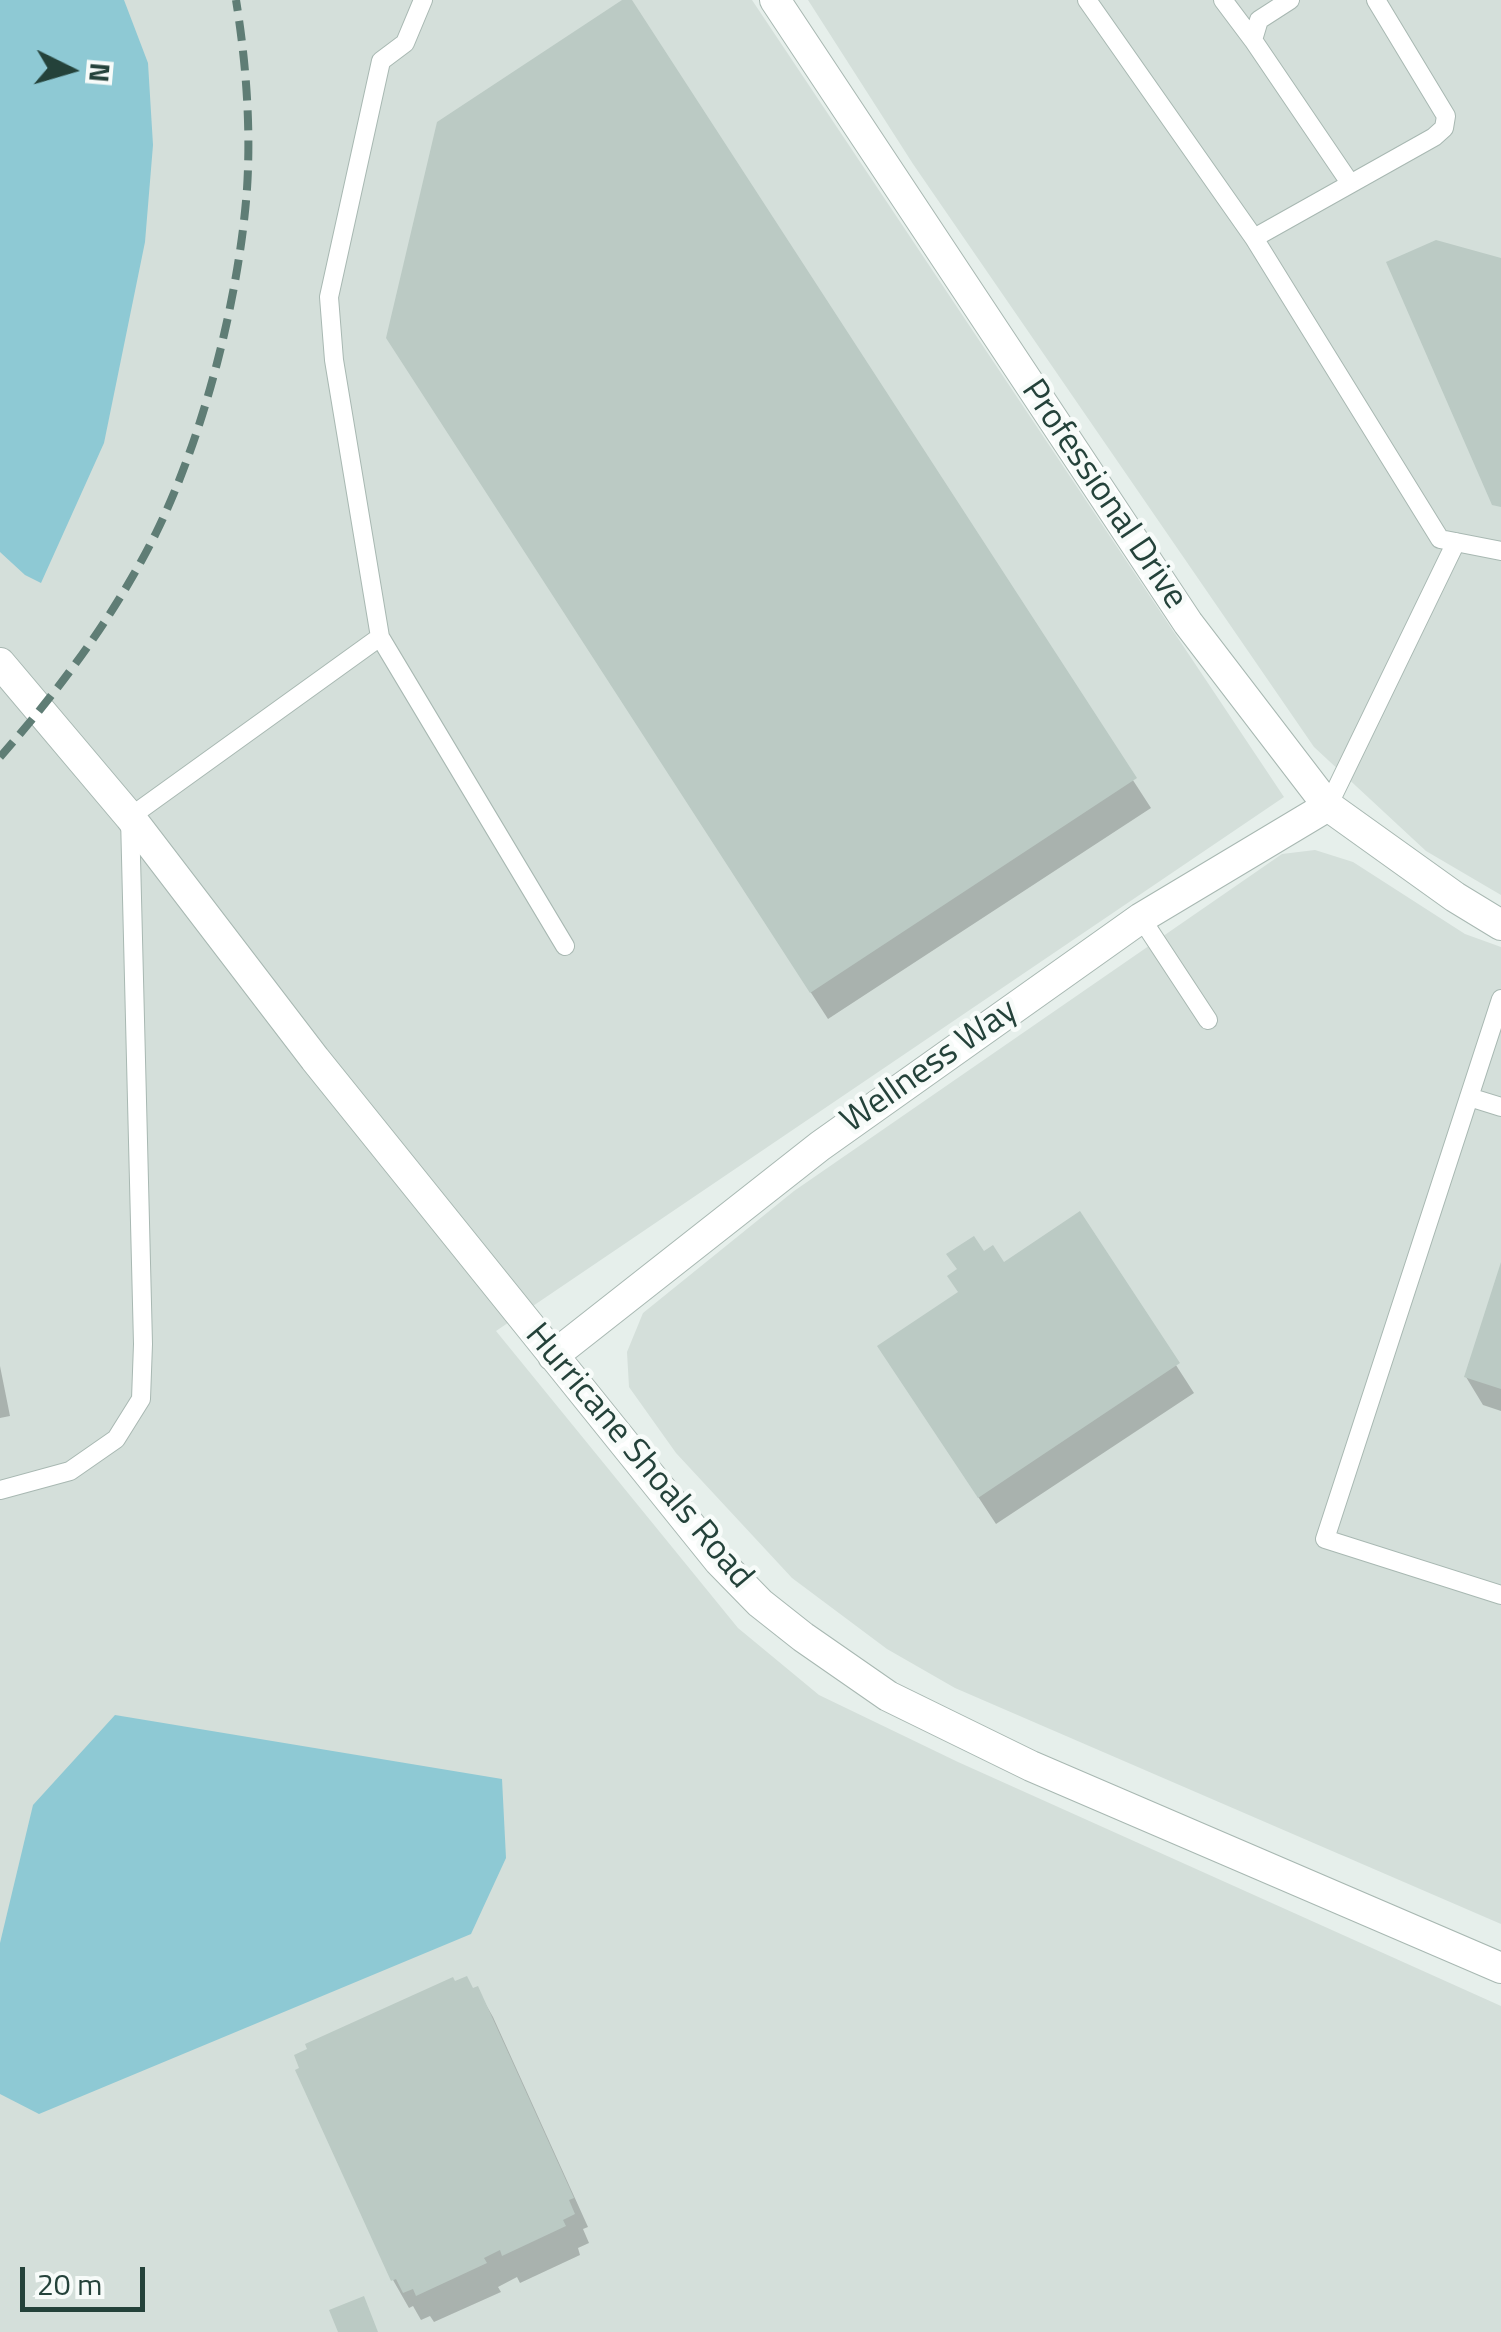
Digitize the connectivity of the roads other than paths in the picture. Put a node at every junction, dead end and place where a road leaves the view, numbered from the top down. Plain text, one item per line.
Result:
1 (423, 0) edge
2 (775, 0) edge
3 (1087, 0) edge
4 (1223, 0) edge
5 (1290, 0) edge
6 (1376, 0) edge
7 (1253, 40) junction
8 (1350, 183) junction
9 (1254, 238) junction
10 (1456, 542) junction
11 (1501, 550) edge
12 (380, 638) junction
13 (0, 664) edge
14 (1328, 806) junction
15 (130, 817) junction
16 (1141, 918) junction
17 (1501, 924) edge
18 (565, 946) dead end
19 (1501, 999) edge
20 (1208, 1020) dead end
21 (1469, 1096) junction
22 (1501, 1106) edge
23 (553, 1356) junction
24 (0, 1490) edge
25 (1501, 1595) edge
26 (1501, 1968) edge

1 - 12 lane
2 - 14 street, Professional Drive
3 - 9 lane
4 - 7 lane
5 - 7 lane
6 - 8 lane
7 - 8 lane
8 - 9 lane
9 - 10 lane
10 - 11 lane
10 - 14 lane
12 - 15 lane
12 - 18 lane
13 - 15 street, Hurricane Shoals Road
14 - 16 street, Wellness Way
14 - 17 street, Professional Drive
15 - 23 street, Hurricane Shoals Road
15 - 24 lane
16 - 20 lane
16 - 23 street, Wellness Way
19 - 21 lane
21 - 22 lane
21 - 25 lane
23 - 26 street, Hurricane Shoals Road

